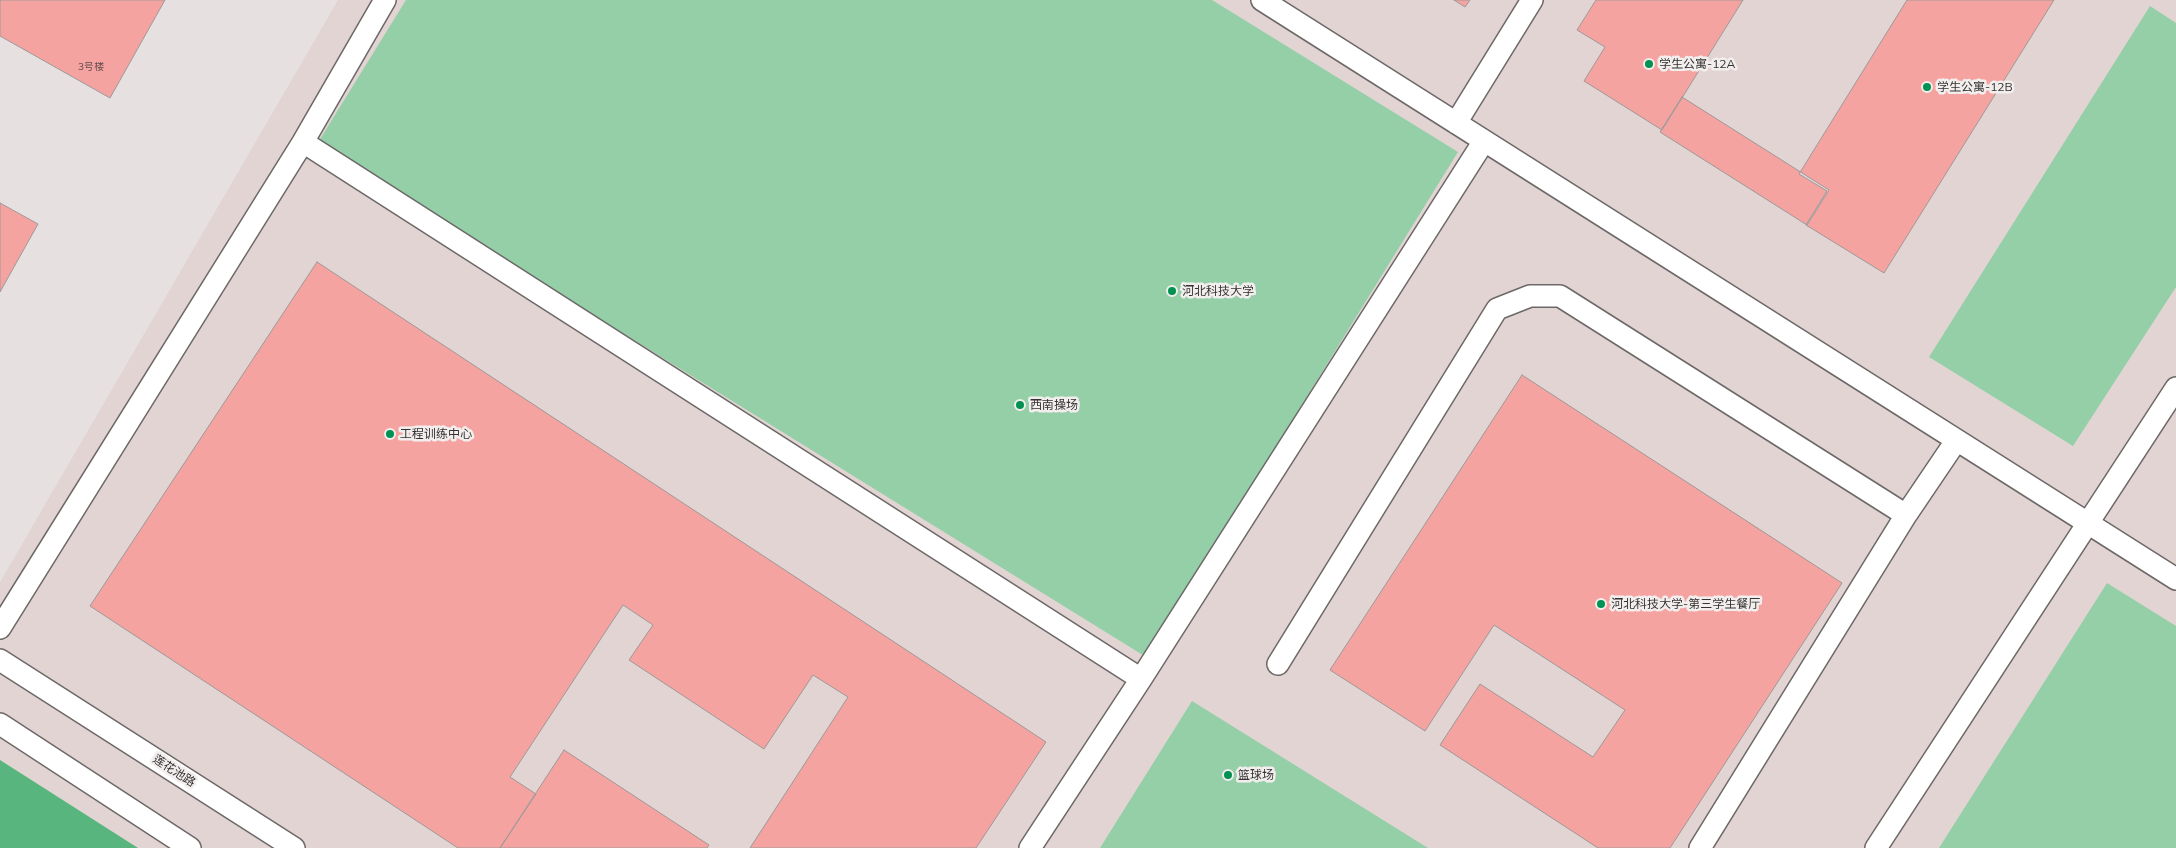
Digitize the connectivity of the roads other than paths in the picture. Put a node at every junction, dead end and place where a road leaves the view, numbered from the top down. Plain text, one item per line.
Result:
1 (385, 0) edge
2 (1262, 0) edge
3 (1532, 0) edge
4 (1456, 123) junction
5 (1484, 141) junction
6 (303, 142) junction
7 (2176, 388) edge
8 (1956, 441) junction
9 (1906, 515) junction
10 (2087, 524) junction
11 (2176, 579) edge
12 (0, 628) edge
13 (0, 660) edge
14 (1278, 664) dead end
15 (1141, 679) junction
16 (0, 724) edge
17 (190, 848) edge
18 (294, 848) edge
19 (1030, 848) edge
20 (1700, 848) edge
21 (1876, 848) edge

1 - 6 lane
2 - 4 lane
3 - 4 lane
4 - 5 lane
5 - 8 lane
5 - 15 lane
6 - 12 lane
6 - 15 lane
7 - 10 lane
8 - 9 lane
8 - 10 lane
9 - 14 lane
9 - 20 lane
10 - 11 lane
10 - 21 lane
13 - 18 lane, 莲花池路
15 - 19 lane
16 - 17 lane

